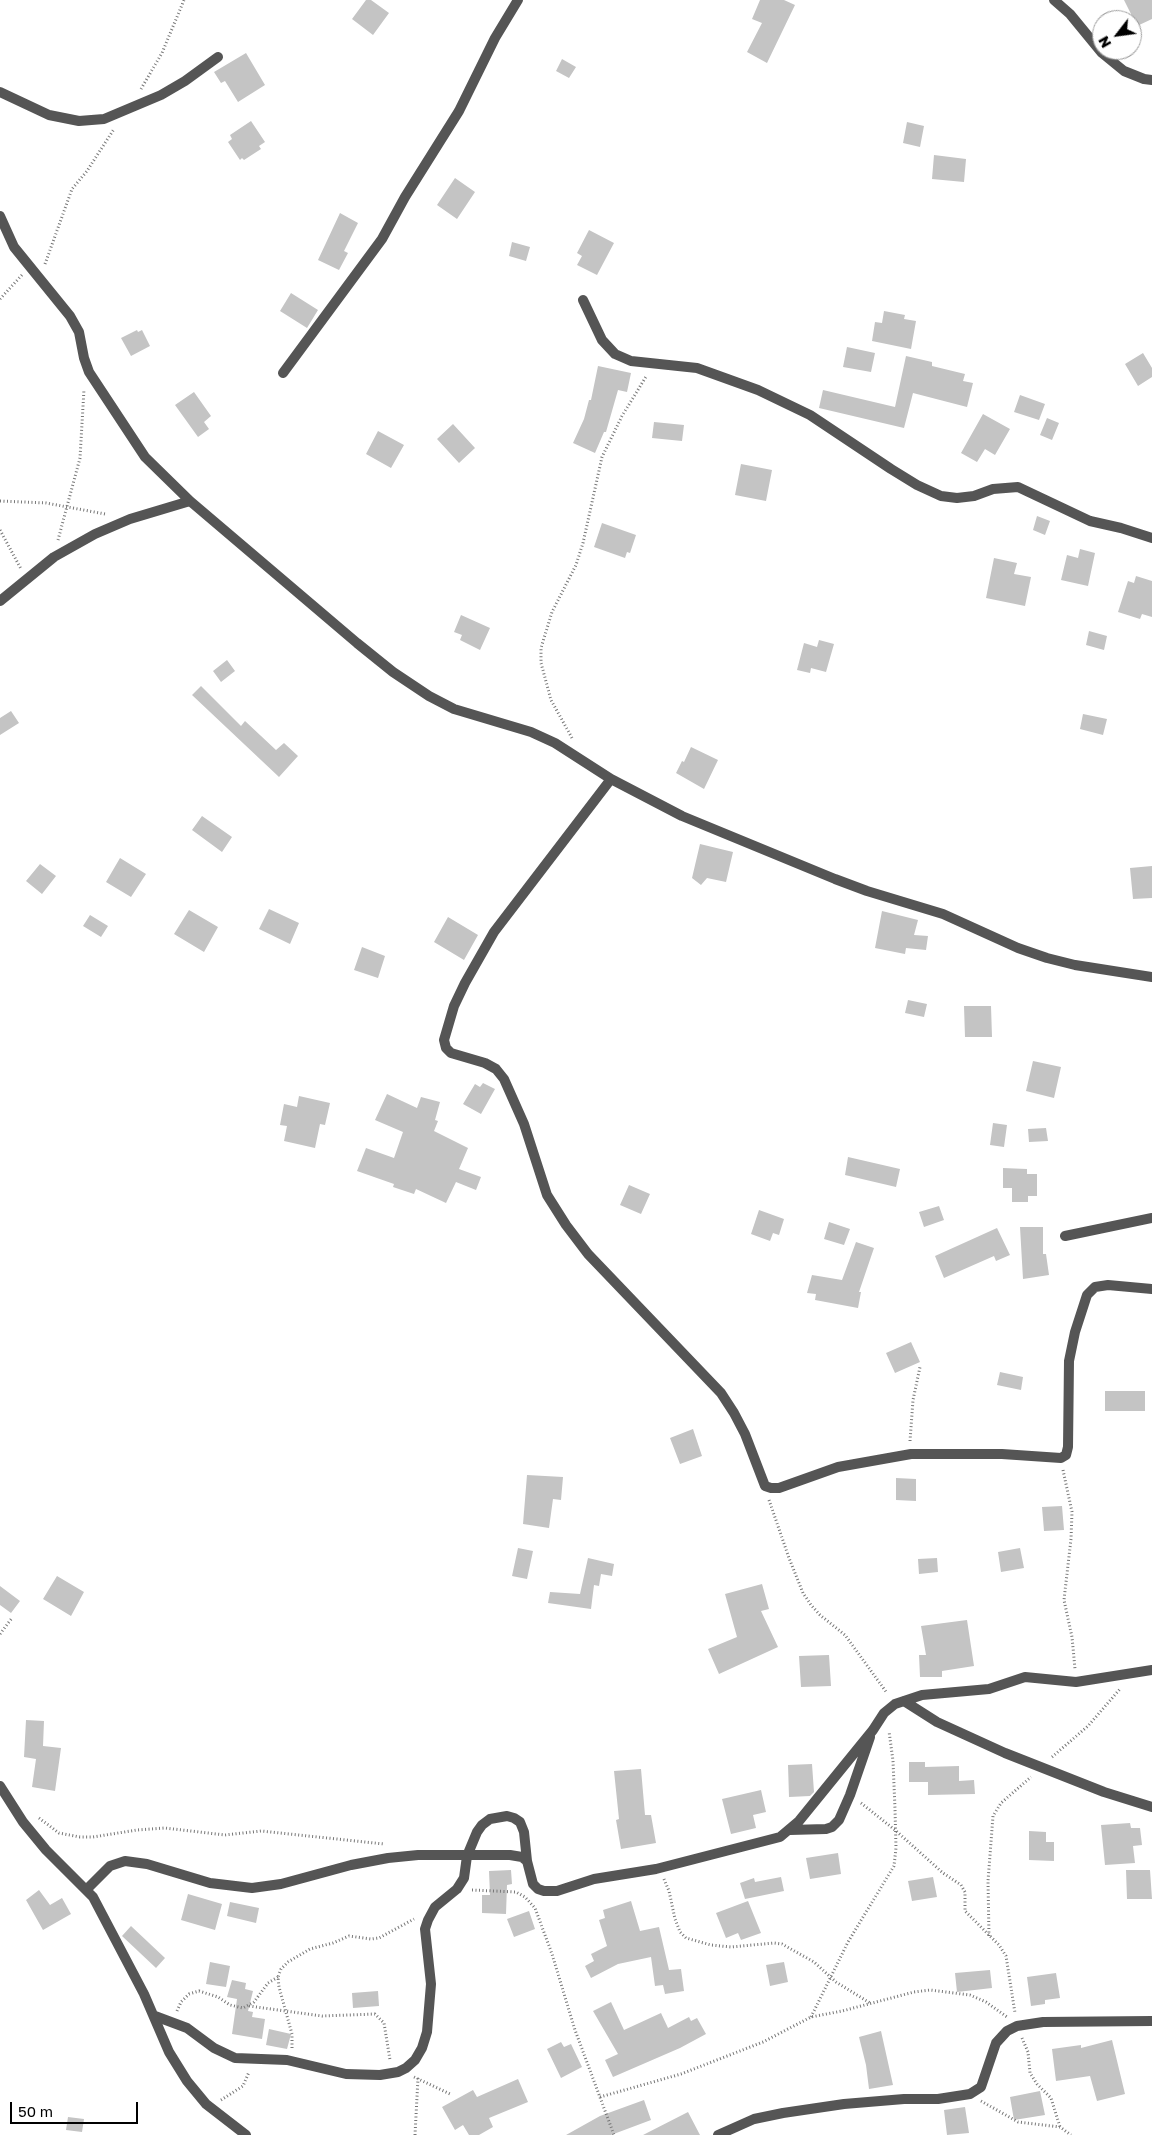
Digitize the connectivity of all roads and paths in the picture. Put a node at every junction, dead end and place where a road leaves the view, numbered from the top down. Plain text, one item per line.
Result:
1 (184, 0) edge
2 (518, 0) edge
3 (1054, 0) edge
4 (218, 57) dead end
5 (1152, 80) edge
6 (0, 92) edge
7 (127, 111) junction
8 (0, 216) edge
9 (28, 266) junction
10 (38, 279) junction
11 (0, 299) edge
12 (583, 300) dead end
13 (653, 364) junction
14 (89, 372) junction
15 (283, 373) dead end
16 (0, 501) edge
17 (190, 501) junction
18 (66, 508) junction
19 (130, 519) junction
20 (0, 530) edge
21 (1152, 538) edge
22 (54, 558) junction
23 (26, 579) junction
24 (0, 601) edge
25 (573, 740) dead end
26 (611, 779) junction
27 (1152, 977) edge
28 (1152, 1218) edge
29 (1065, 1236) dead end
30 (1152, 1289) edge
31 (920, 1367) dead end
32 (911, 1454) junction
33 (1061, 1458) junction
34 (765, 1486) junction
35 (12, 1618) dead end
36 (0, 1634) edge
37 (1152, 1670) edge
38 (1130, 1674) junction
39 (1076, 1682) junction
40 (900, 1702) junction
41 (884, 1714) junction
42 (873, 1730) junction
43 (1041, 1766) junction
44 (0, 1786) edge
45 (850, 1794) junction
46 (1152, 1807) edge
47 (14, 1809) junction
48 (790, 1830) junction
49 (895, 1830) junction
50 (388, 1845) dead end
51 (467, 1856) junction
52 (527, 1861) junction
53 (656, 1869) junction
54 (86, 1889) junction
55 (457, 1889) junction
56 (435, 1907) junction
57 (989, 1936) junction
58 (278, 1977) junction
59 (832, 1978) junction
60 (871, 2004) junction
61 (249, 2006) junction
62 (287, 2012) junction
63 (155, 2016) junction
64 (811, 2017) junction
65 (1152, 2021) edge
66 (174, 2022) junction
67 (1017, 2024) junction
68 (251, 2060) junction
69 (287, 2060) junction
70 (415, 2060) junction
71 (398, 2072) junction
72 (418, 2078) junction
73 (450, 2094) dead end
74 (970, 2094) junction
75 (600, 2097) junction
76 (206, 2104) junction
77 (1060, 2127) junction
78 (246, 2135) edge
79 (415, 2135) edge
80 (614, 2135) edge
81 (718, 2135) edge
82 (1071, 2135) edge

1 - 7 path
2 - 15 street
3 - 5 street
4 - 7 street
6 - 7 street
7 - 10 path
8 - 9 street
9 - 10 street
9 - 11 path
10 - 14 street
12 - 13 street
13 - 21 street
13 - 25 path
14 - 17 street
14 - 18 path
16 - 18 path
17 - 19 street
17 - 26 street
18 - 19 path
18 - 22 path
19 - 22 street
20 - 23 path
22 - 23 street
23 - 24 street
26 - 27 street
26 - 34 street
28 - 29 street
30 - 33 street
31 - 32 path
32 - 33 street
32 - 34 street
33 - 39 path
34 - 40 path
35 - 36 path
37 - 38 street
38 - 39 street
38 - 43 path
39 - 40 street
40 - 41 street
40 - 43 street
41 - 42 street
41 - 49 path
42 - 45 street
42 - 48 street
43 - 46 street
43 - 57 path
44 - 47 street
45 - 48 street
45 - 49 path
47 - 50 path
47 - 54 street
48 - 53 street
49 - 57 path
49 - 59 path
51 - 52 street
51 - 52 street
51 - 54 street
51 - 55 street
52 - 53 street
53 - 59 path
54 - 63 street
55 - 56 street
55 - 75 path
56 - 58 path
56 - 70 street
57 - 67 path
58 - 61 path
58 - 62 path
59 - 60 path
59 - 64 path
60 - 64 path
60 - 67 path
61 - 62 path
61 - 66 path
62 - 69 path
62 - 71 path
63 - 66 street
63 - 76 street
64 - 75 path
65 - 67 street
66 - 68 street
67 - 74 street
67 - 77 path
68 - 69 street
68 - 76 path
69 - 71 street
70 - 71 street
70 - 72 path
72 - 73 path
72 - 79 path
74 - 77 path
74 - 81 street
75 - 80 path
76 - 78 street
77 - 82 path

